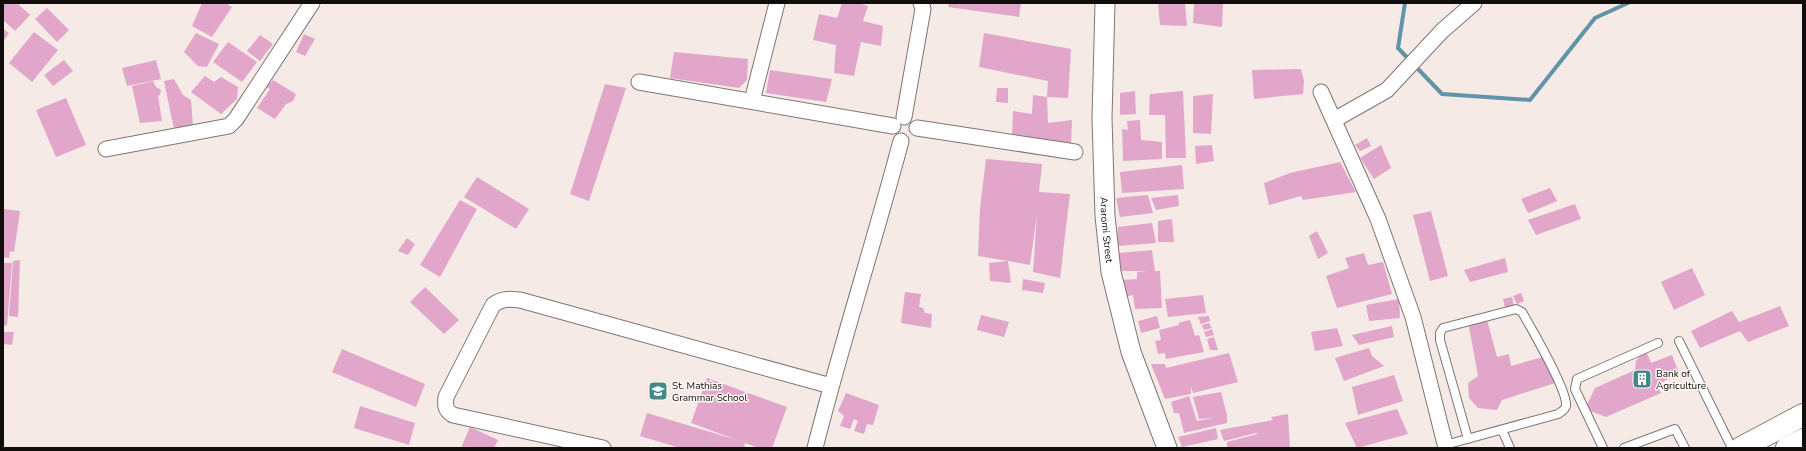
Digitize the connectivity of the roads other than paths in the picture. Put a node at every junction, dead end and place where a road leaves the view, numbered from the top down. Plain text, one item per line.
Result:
1 (312, 3) edge
2 (777, 3) edge
3 (921, 3) edge
4 (1105, 3) edge
5 (1474, 3) edge
6 (639, 82) dead end
7 (1321, 92) dead end
8 (752, 101) junction
9 (1334, 120) junction
10 (898, 121) junction
11 (917, 128) junction
12 (901, 141) junction
13 (106, 149) dead end
14 (1074, 152) dead end
15 (1679, 341) dead end
16 (1658, 343) dead end
17 (831, 386) junction
18 (1803, 415) edge
19 (1502, 430) junction
20 (1468, 439) junction
21 (1803, 440) edge
22 (1446, 446) edge
23 (603, 448) edge
24 (815, 448) edge
25 (1167, 448) edge
26 (1510, 448) edge
27 (1603, 448) edge
28 (1624, 448) edge
29 (1685, 448) edge
30 (1732, 448) edge
31 (1741, 448) edge
32 (1787, 448) edge

1 - 13 street
2 - 8 street
3 - 10 street
4 - 25 street, Araromi Street
5 - 9 street
6 - 8 street
7 - 9 street
8 - 10 street
9 - 22 street
10 - 11 street
10 - 12 street
11 - 12 street
11 - 14 street
12 - 17 street
15 - 30 lane
16 - 27 lane
17 - 23 street
17 - 24 street
18 - 31 main road
19 - 20 lane
19 - 20 lane
19 - 26 lane
20 - 22 lane
21 - 32 main road
28 - 29 lane

